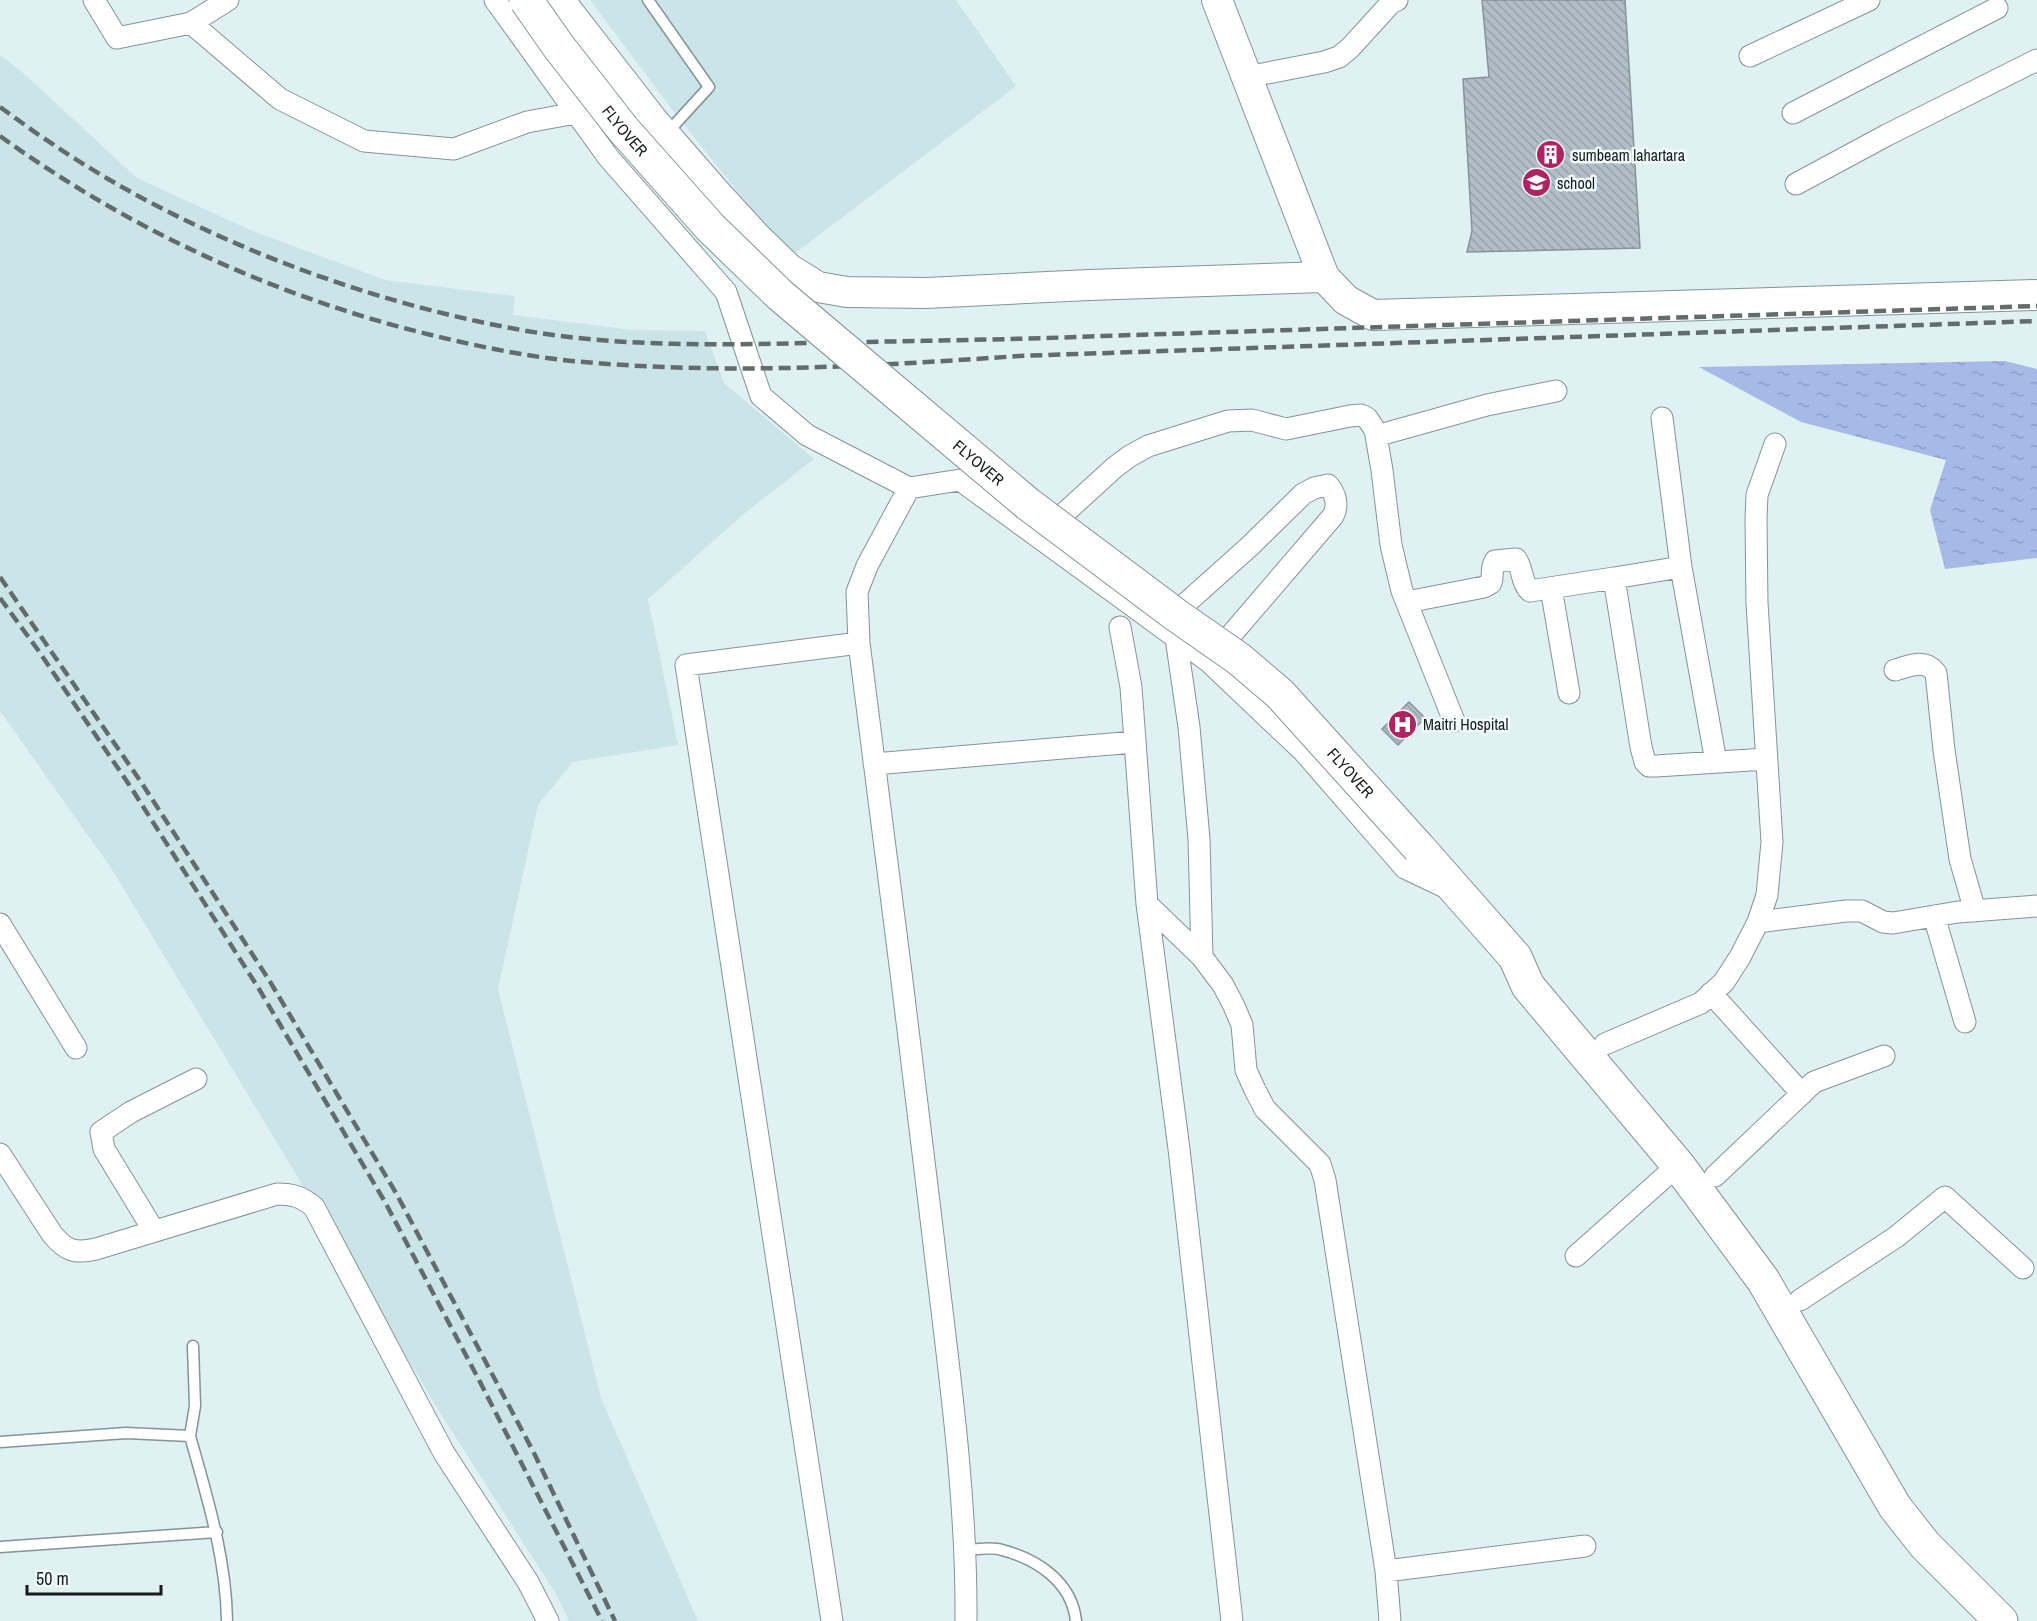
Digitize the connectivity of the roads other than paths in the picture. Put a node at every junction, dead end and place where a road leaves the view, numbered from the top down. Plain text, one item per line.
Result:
1 (93, 0) edge
2 (228, 0) edge
3 (495, 0) edge
4 (526, 0) edge
5 (560, 0) edge
6 (648, 0) edge
7 (1217, 0) edge
8 (1397, 0) edge
9 (1869, 0) edge
10 (1997, 8) dead end
11 (191, 23) junction
12 (1750, 56) dead end
13 (2037, 60) edge
14 (1247, 77) junction
15 (576, 113) junction
16 (1793, 113) dead end
17 (671, 142) junction
18 (1797, 184) dead end
19 (741, 220) junction
20 (696, 258) junction
21 (1324, 277) junction
22 (2037, 295) edge
23 (1556, 391) dead end
24 (1662, 418) dead end
25 (1376, 436) junction
26 (1775, 444) dead end
27 (909, 488) junction
28 (1037, 538) junction
29 (1681, 567) junction
30 (1614, 578) junction
31 (1551, 588) junction
32 (1407, 602) junction
33 (1120, 627) dead end
34 (1168, 632) junction
35 (858, 643) junction
36 (1208, 662) junction
37 (1895, 670) dead end
38 (1569, 693) dead end
39 (1454, 721) dead end
40 (1135, 742) junction
41 (1766, 759) junction
42 (1716, 762) junction
43 (874, 764) junction
44 (1461, 894) junction
45 (1147, 904) junction
46 (2037, 906) edge
47 (1975, 911) junction
48 (1934, 916) junction
49 (1758, 922) junction
50 (0, 924) edge
51 (1202, 957) junction
52 (1515, 957) junction
53 (1711, 993) junction
54 (1965, 1022) dead end
55 (1605, 1044) junction
56 (76, 1048) dead end
57 (1884, 1056) dead end
58 (196, 1079) dead end
59 (1802, 1094) junction
60 (0, 1154) edge
61 (1678, 1165) junction
62 (1715, 1176) junction
63 (154, 1232) junction
64 (1576, 1256) dead end
65 (2023, 1268) dead end
66 (1800, 1300) junction
67 (193, 1346) dead end
68 (190, 1436) junction
69 (0, 1442) edge
70 (217, 1532) junction
71 (1586, 1546) dead end
72 (0, 1547) edge
73 (964, 1550) junction
74 (1386, 1571) junction
75 (227, 1621) edge
76 (548, 1621) edge
77 (832, 1621) edge
78 (966, 1621) edge
79 (1076, 1621) edge
80 (1232, 1621) edge
81 (1390, 1621) edge
82 (2001, 1621) edge
83 (2025, 1621) edge

1 - 11 street
2 - 11 street
3 - 15 street
4 - 44 highway, FLYOVER, bridge
5 - 17 street
6 - 17 lane
7 - 14 street
8 - 14 street
9 - 12 street
10 - 16 street
11 - 15 street
13 - 18 street
14 - 21 street
15 - 20 street
17 - 19 street
19 - 20 street
19 - 21 street
20 - 27 street
21 - 22 street
23 - 25 street
24 - 29 street
25 - 28 street
25 - 32 street
26 - 41 street
27 - 28 street
27 - 35 street
28 - 34 street
29 - 30 street
29 - 42 street
30 - 31 street
30 - 42 street
31 - 32 street
31 - 38 street
32 - 39 street
33 - 40 street
34 - 36 street
34 - 36 street
34 - 51 street
35 - 43 street
35 - 77 street
36 - 44 street
37 - 47 street
40 - 43 street
40 - 45 street
41 - 42 street
41 - 49 street
43 - 73 street
44 - 52 highway, FLYOVER
45 - 51 street
45 - 80 street
46 - 47 street
47 - 48 street
48 - 49 street
48 - 54 street
49 - 53 street
50 - 56 street
51 - 74 street
52 - 55 highway
52 - 61 highway
53 - 55 street
53 - 59 street
55 - 62 highway
57 - 59 street
58 - 63 street
59 - 62 street
60 - 63 street
61 - 64 street
61 - 82 highway
62 - 66 highway
63 - 76 street
65 - 66 street
66 - 83 highway
67 - 68 lane
68 - 69 lane
68 - 70 lane
70 - 72 lane
70 - 75 lane
71 - 74 street
73 - 78 street
73 - 79 lane
74 - 81 street

